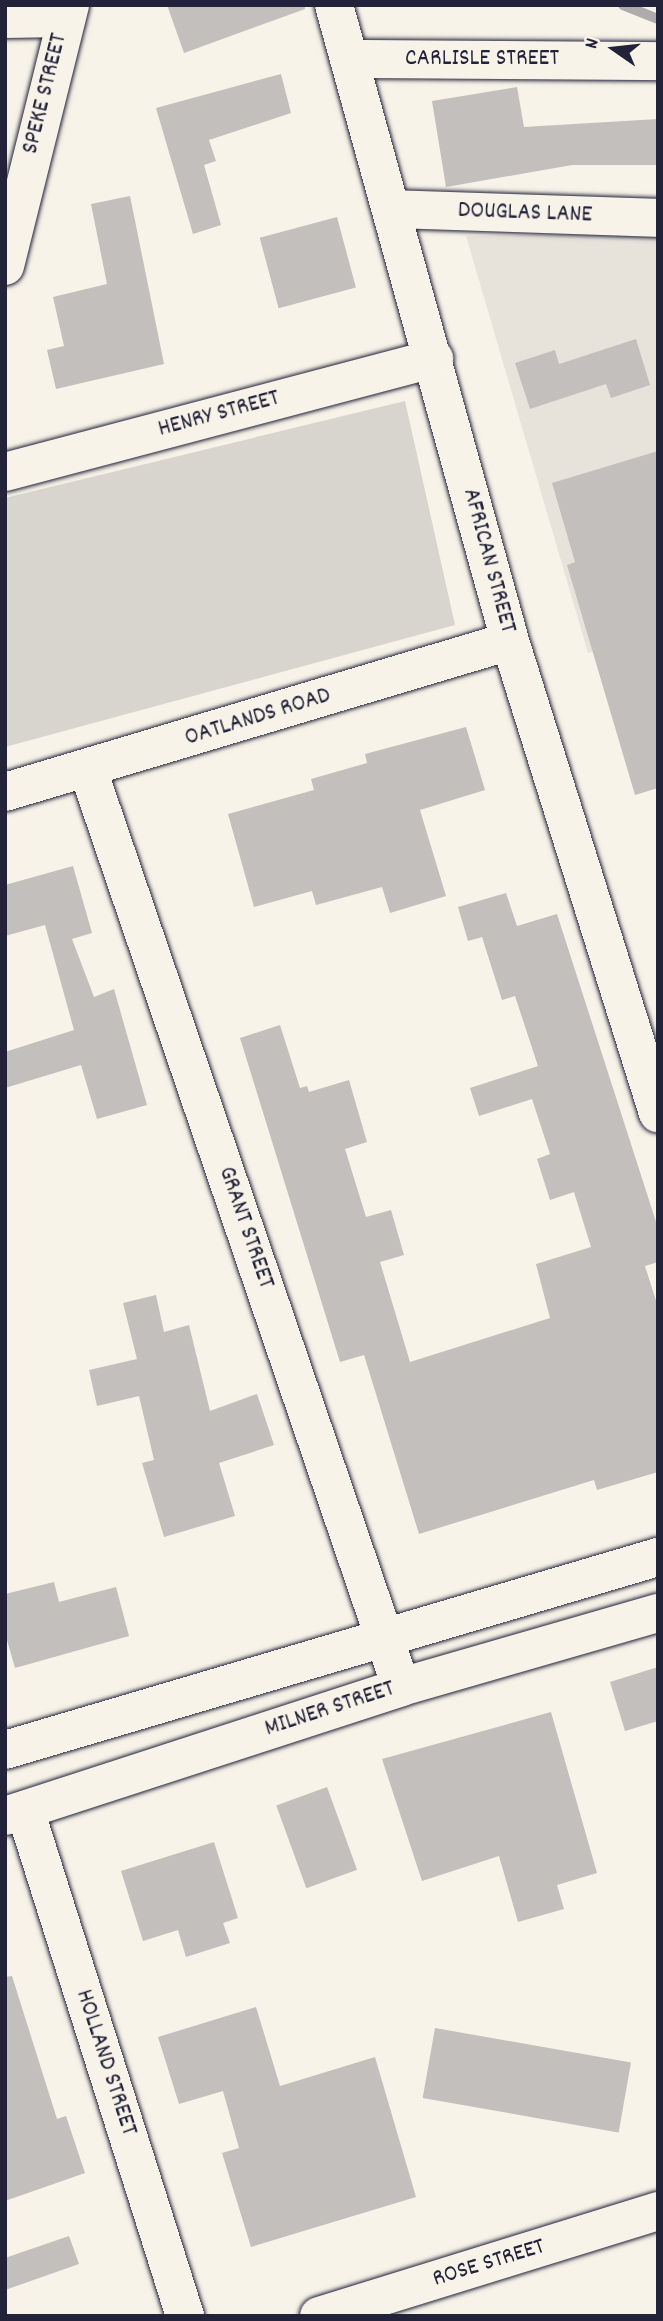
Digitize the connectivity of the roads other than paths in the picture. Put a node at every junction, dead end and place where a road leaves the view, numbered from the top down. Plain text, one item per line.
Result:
1 (334, 5) edge
2 (67, 12) edge
3 (5, 19) edge
4 (349, 59) junction
5 (658, 61) edge
6 (392, 209) junction
7 (658, 218) edge
8 (5, 266) edge
9 (433, 359) junction
10 (5, 472) edge
11 (510, 642) junction
12 (88, 770) junction
13 (5, 792) edge
14 (658, 1113) edge
15 (658, 1557) edge
16 (658, 1612) edge
17 (384, 1638) junction
18 (401, 1687) junction
19 (5, 1750) edge
20 (15, 1813) edge
21 (658, 2211) edge
22 (185, 2316) edge
23 (319, 2316) edge

1 - 4 street, AFRICAN STREET
2 - 3 street
2 - 8 street, SPEKE STREET
4 - 5 street, CARLISLE STREET
4 - 6 street, AFRICAN STREET
6 - 7 street, DOUGLAS LANE
6 - 9 street, AFRICAN STREET
9 - 10 street, HENRY STREET
9 - 11 street, AFRICAN STREET
11 - 12 street, OATLANDS ROAD
11 - 14 street, AFRICAN STREET
12 - 13 street, OATLANDS ROAD
12 - 17 street, GRANT STREET
15 - 17 street
16 - 18 street, MILNER STREET
17 - 18 street, GRANT STREET
17 - 19 street
18 - 20 street, MILNER STREET
20 - 22 street, HOLLAND STREET
21 - 23 street, ROSE STREET

